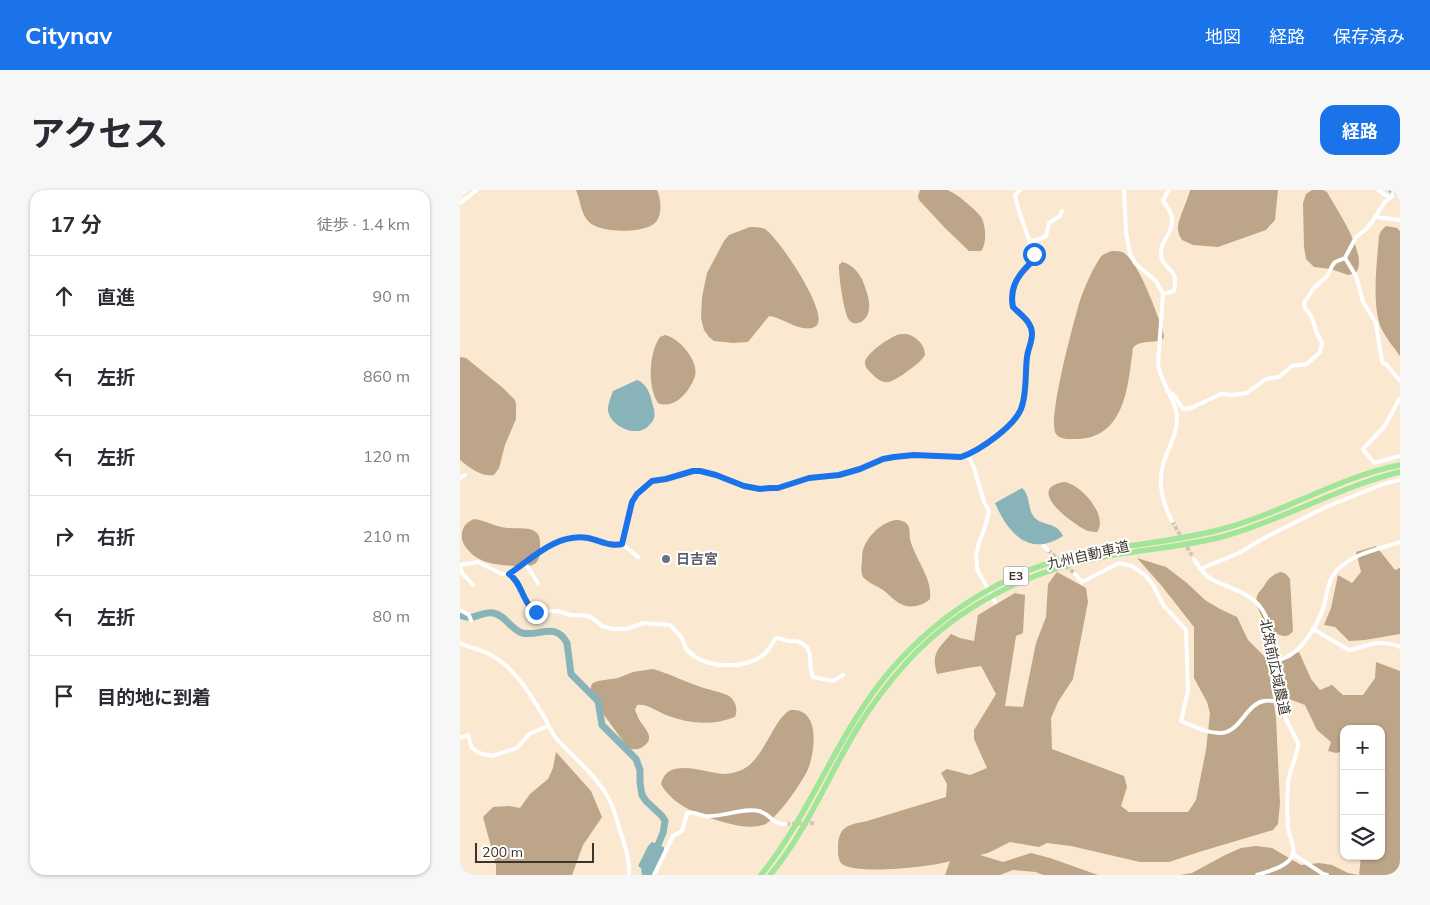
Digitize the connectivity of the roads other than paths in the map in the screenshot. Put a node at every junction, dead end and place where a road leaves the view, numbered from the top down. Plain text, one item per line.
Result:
1 (477, 190) edge
2 (1020, 190) edge
3 (1124, 190) edge
4 (1169, 190) edge
5 (1378, 190) edge
6 (1394, 190) edge
7 (1390, 198) junction
8 (460, 203) edge
9 (1062, 212) dead end
10 (1375, 218) junction
11 (1400, 220) edge
12 (1029, 241) junction
13 (1345, 258) junction
14 (1163, 294) junction
15 (1400, 381) edge
16 (1167, 391) junction
17 (1400, 398) edge
18 (968, 455) junction
19 (1400, 456) edge
20 (1400, 465) edge
21 (1400, 472) edge
22 (465, 475) dead end
23 (460, 478) edge
24 (1400, 480) edge
25 (1172, 521) tunnel mouth
26 (1400, 542) edge
27 (622, 544) junction
28 (1044, 546) dead end
29 (1048, 550) tunnel mouth
30 (638, 557) dead end
31 (1194, 559) tunnel mouth
32 (524, 563) junction
33 (460, 566) edge
34 (1200, 569) junction
35 (509, 574) junction
36 (1075, 574) tunnel mouth
37 (538, 583) dead end
38 (473, 585) dead end
39 (995, 602) dead end
40 (460, 610) edge
41 (471, 620) dead end
42 (1313, 629) junction
43 (460, 643) edge
44 (1400, 647) edge
45 (1274, 661) junction
46 (843, 675) dead end
47 (1280, 702) junction
48 (548, 726) junction
49 (460, 738) edge
50 (786, 824) tunnel mouth
51 (1293, 854) junction
52 (629, 875) edge
53 (654, 875) edge
54 (761, 875) edge
55 (770, 875) edge
56 (1257, 875) edge
57 (1327, 875) edge

1 - 8 street
2 - 12 street
3 - 14 street
4 - 14 street
5 - 7 street
6 - 7 street
7 - 10 street
9 - 12 street
10 - 11 street
10 - 13 street
12 - 18 street
13 - 15 street
13 - 16 street
14 - 16 street
16 - 25 street
17 - 19 street
18 - 27 street
18 - 39 street
20 - 54 highway, 九州自動車道 / E3
21 - 55 highway, 九州自動車道 / E3
22 - 23 street
24 - 34 street
26 - 42 street
27 - 30 street
27 - 32 street
28 - 29 street
31 - 34 street, 北筑前広域農道
32 - 35 street
32 - 37 street
33 - 35 street
33 - 38 street
34 - 45 street, 北筑前広域農道
35 - 46 street
36 - 47 street
40 - 41 street
42 - 44 street
42 - 45 street
43 - 48 street
45 - 47 street, 北筑前広域農道
47 - 51 street, 北筑前広域農道
48 - 49 street
48 - 52 street
50 - 53 street
51 - 56 street
51 - 57 street

